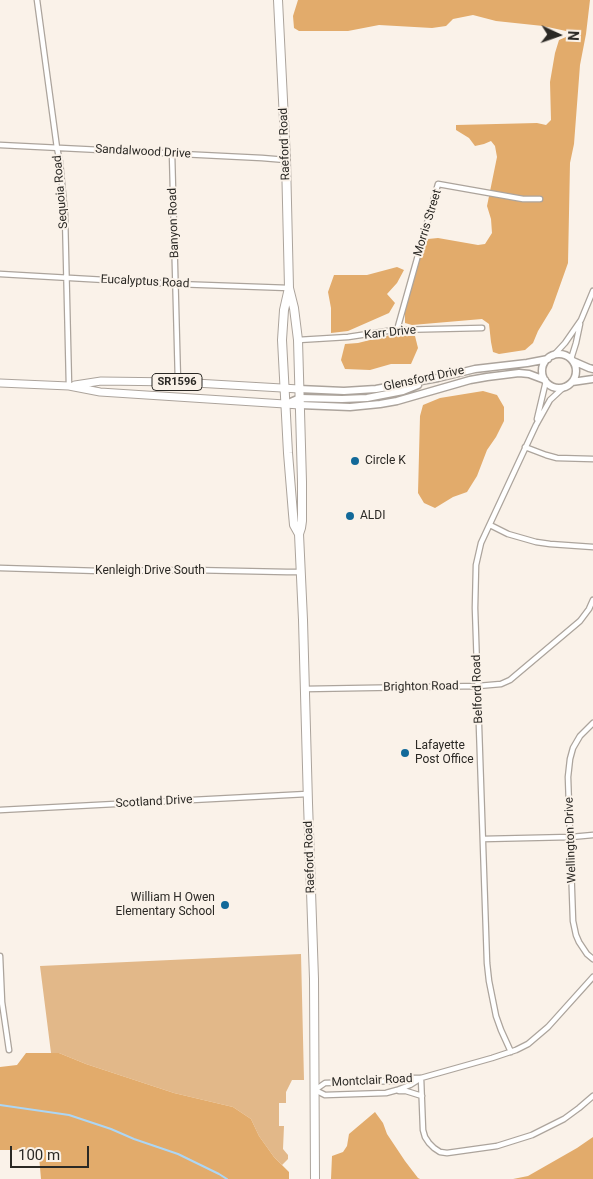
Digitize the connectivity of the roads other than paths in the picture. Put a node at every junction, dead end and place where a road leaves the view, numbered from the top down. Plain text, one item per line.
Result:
1 (37, 0) edge
2 (278, 0) edge
3 (0, 145) edge
4 (57, 148) junction
5 (172, 153) junction
6 (286, 160) junction
7 (540, 199) dead end
8 (0, 274) edge
9 (66, 278) junction
10 (176, 284) junction
11 (289, 288) junction
12 (593, 291) edge
13 (581, 320) junction
14 (482, 328) dead end
15 (397, 330) junction
16 (298, 340) junction
17 (551, 357) junction
18 (572, 360) junction
19 (593, 369) edge
20 (593, 379) edge
21 (546, 381) junction
22 (178, 382) junction
23 (572, 382) junction
24 (0, 383) edge
25 (69, 386) junction
26 (285, 388) junction
27 (564, 388) junction
28 (300, 397) junction
29 (285, 404) junction
30 (536, 425) junction
31 (525, 447) junction
32 (593, 459) edge
33 (490, 524) junction
34 (299, 534) junction
35 (593, 547) edge
36 (0, 568) edge
37 (301, 572) junction
38 (593, 600) edge
39 (478, 686) junction
40 (305, 689) junction
41 (593, 723) edge
42 (308, 794) junction
43 (0, 810) edge
44 (593, 834) edge
45 (571, 837) junction
46 (483, 840) junction
47 (0, 956) edge
48 (593, 960) edge
49 (593, 977) edge
50 (1, 1002) edge
51 (9, 1050) dead end
52 (511, 1052) junction
53 (421, 1078) junction
54 (315, 1090) junction
55 (397, 1090) junction
56 (422, 1096) junction
57 (593, 1096) edge
58 (315, 1179) edge

1 - 4 street, Sequoia Road
2 - 6 highway, Raeford Road
3 - 4 street, Sandalwood Drive
4 - 5 street, Sandalwood Drive
4 - 9 street, Sequoia Road
5 - 6 street, Sandalwood Drive
5 - 10 street, Banyon Road
6 - 11 highway, Raeford Road
7 - 15 street, Morris Street
8 - 9 street, Eucalyptus Road
9 - 10 street, Eucalyptus Road
9 - 25 street, Sequoia Road
10 - 11 street, Eucalyptus Road
10 - 22 street, Banyon Road
11 - 16 highway, Raeford Road
11 - 26 highway, Raeford Road
12 - 13 street
13 - 17 street
13 - 18 street
14 - 15 street, Karr Drive
15 - 16 street, Karr Drive
16 - 28 highway, Raeford Road
17 - 18 main road
17 - 21 main road
17 - 28 main road, Glensford Drive
18 - 19 main road
18 - 23 main road
20 - 23 main road
21 - 27 main road
21 - 28 main road, Glensford Drive
21 - 30 street, Belford Road
22 - 25 main road, SR1596
22 - 26 main road, SR1596
23 - 27 main road
24 - 25 main road, SR1596
25 - 29 main road, SR1596
26 - 28 main road, SR1596
26 - 29 highway, Raeford Road
27 - 30 street, Belford Road
28 - 29 main road
28 - 34 highway, Raeford Road
29 - 34 highway, Raeford Road
30 - 31 street, Belford Road
31 - 32 street
31 - 33 street, Belford Road
33 - 35 street
33 - 39 street, Belford Road
34 - 37 highway, Raeford Road
36 - 37 street, Kenleigh Drive South
37 - 40 highway, Raeford Road
38 - 39 street, Brighton Road
39 - 40 street, Brighton Road
39 - 46 street, Belford Road
40 - 42 highway, Raeford Road
41 - 45 street, Wellington Drive
42 - 43 street, Scotland Drive
42 - 54 highway, Raeford Road
44 - 45 street
45 - 46 street
45 - 48 street, Wellington Drive
46 - 52 street, Belford Road
47 - 50 street
49 - 52 street, Montclair Road
50 - 51 street
52 - 53 street, Montclair Road
53 - 54 street, Montclair Road
53 - 55 street, Montclair Road
53 - 56 street
54 - 55 street, Montclair Road
54 - 58 highway, Raeford Road
55 - 56 street
56 - 57 street

